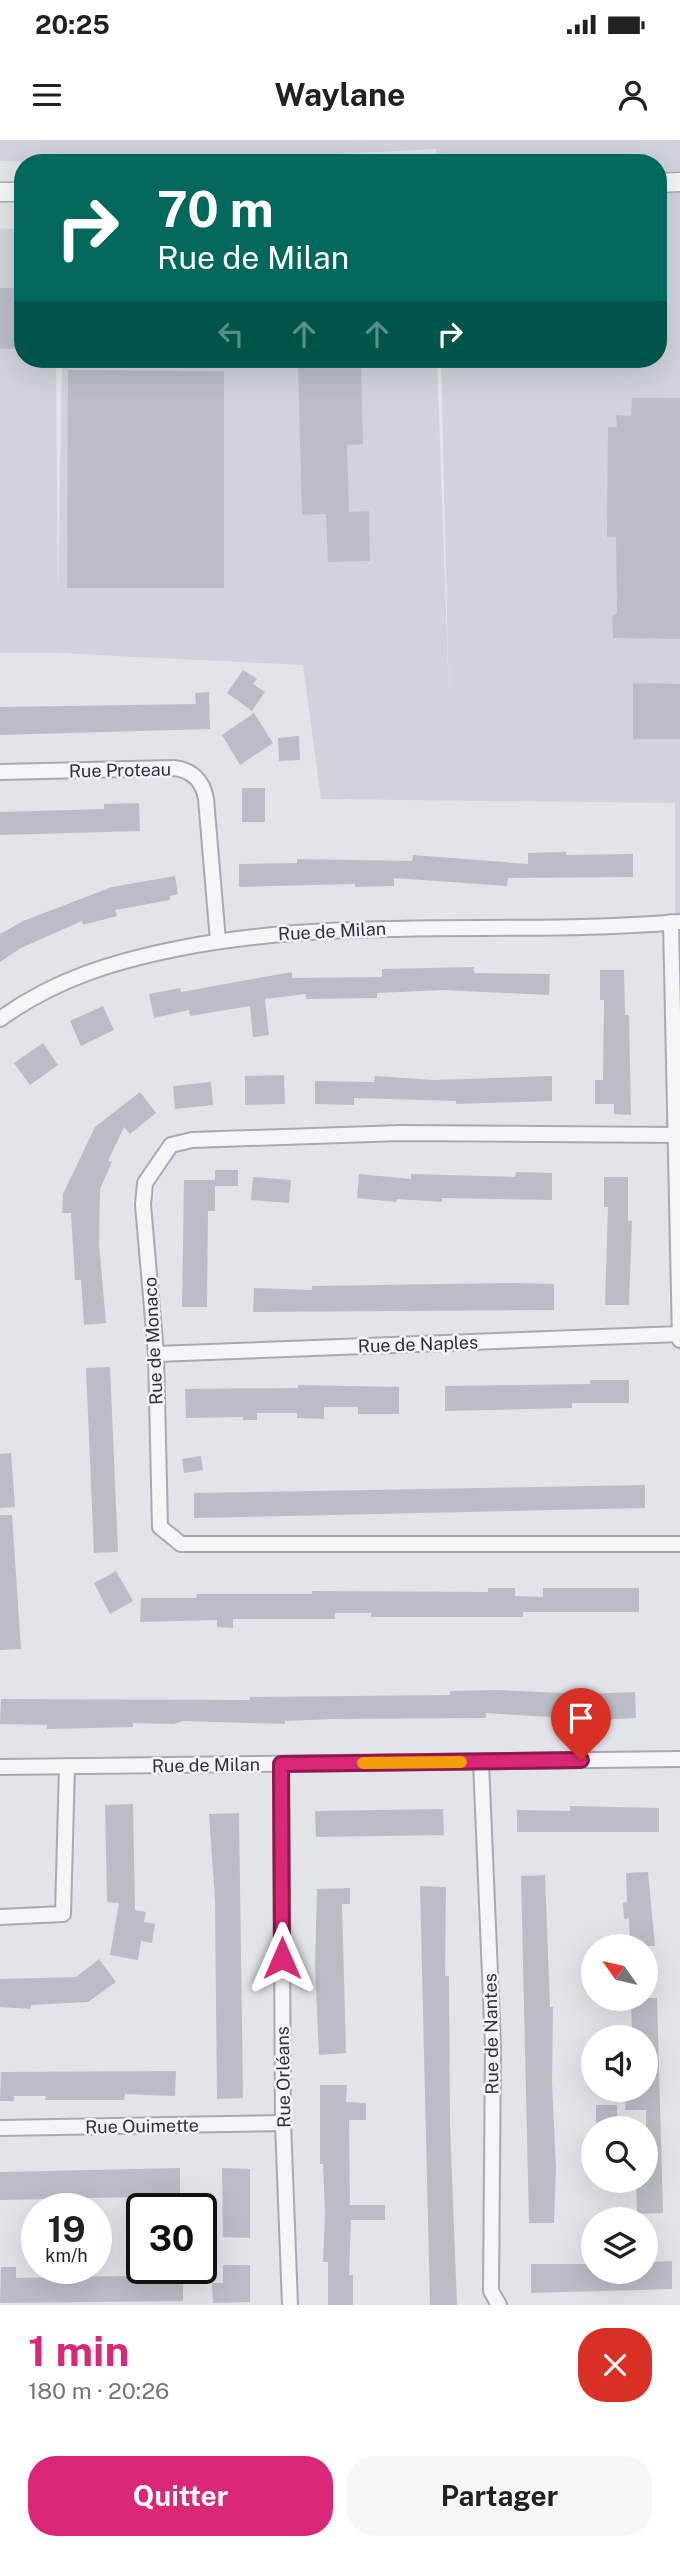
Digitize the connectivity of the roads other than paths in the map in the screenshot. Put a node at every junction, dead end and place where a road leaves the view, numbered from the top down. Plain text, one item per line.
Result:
1 (0, 772) edge
2 (675, 922) edge
3 (218, 941) junction
4 (0, 1019) edge
5 (678, 1135) junction
6 (680, 1335) edge
7 (680, 1340) edge
8 (156, 1354) junction
9 (680, 1544) edge
10 (680, 1759) edge
11 (481, 1762) junction
12 (281, 1764) junction
13 (67, 1766) junction
14 (0, 1767) edge
15 (0, 1917) edge
16 (283, 2123) junction
17 (0, 2128) edge
18 (290, 2305) edge
19 (499, 2305) edge

1 - 3 street, Rue Proteau
2 - 3 street, Rue de Milan
2 - 5 street
3 - 4 street, Rue de Milan
5 - 6 street
5 - 8 street, Rue de Monaco
6 - 7 street
6 - 8 street, Rue de Naples
8 - 9 street, Rue de Monaco
10 - 11 street, Rue de Milan
11 - 12 street, Rue de Milan
11 - 19 street, Rue de Nantes
12 - 13 street, Rue de Milan
12 - 16 street, Rue Orléans
13 - 14 street, Rue de Milan
13 - 15 street
16 - 17 street, Rue Ouimette
16 - 18 street, Rue Orléans

